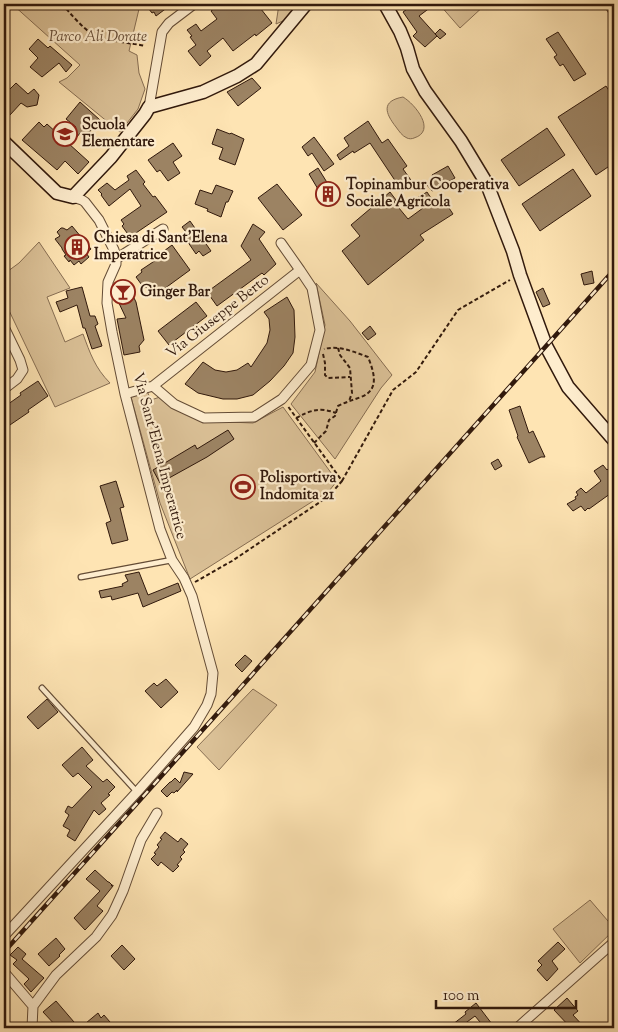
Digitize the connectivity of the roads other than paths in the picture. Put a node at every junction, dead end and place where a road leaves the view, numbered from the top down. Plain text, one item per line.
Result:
1 (194, 4) edge
2 (306, 4) edge
3 (385, 4) edge
4 (609, 4) edge
5 (614, 12) edge
6 (148, 107) junction
7 (4, 142) edge
8 (73, 197) junction
9 (163, 229) dead end
10 (281, 243) dead end
11 (116, 259) junction
12 (300, 270) junction
13 (4, 327) edge
14 (152, 386) junction
15 (4, 389) edge
16 (125, 394) junction
17 (614, 440) edge
18 (172, 560) junction
19 (81, 577) dead end
20 (42, 688) dead end
21 (136, 792) junction
22 (157, 813) dead end
23 (4, 936) edge
24 (614, 942) edge
25 (4, 972) edge
26 (33, 1006) junction
27 (32, 1028) edge
28 (517, 1028) edge

1 - 6 street
2 - 6 street
3 - 17 street
4 - 5 street
6 - 8 street
7 - 8 street
8 - 11 street
9 - 11 street
10 - 12 street
11 - 16 street, Via Sant'Elena Imperatrice
12 - 14 street, Via Giuseppe Berto
12 - 14 street
13 - 15 street
14 - 16 street, Via Giuseppe Berto
16 - 18 street, Via Sant'Elena Imperatrice
18 - 19 lane
18 - 21 street, Via Sant'Elena Imperatrice
20 - 21 lane
21 - 23 street, Via Sant'Elena Imperatrice
22 - 26 street
24 - 28 street
25 - 26 street
26 - 27 street

